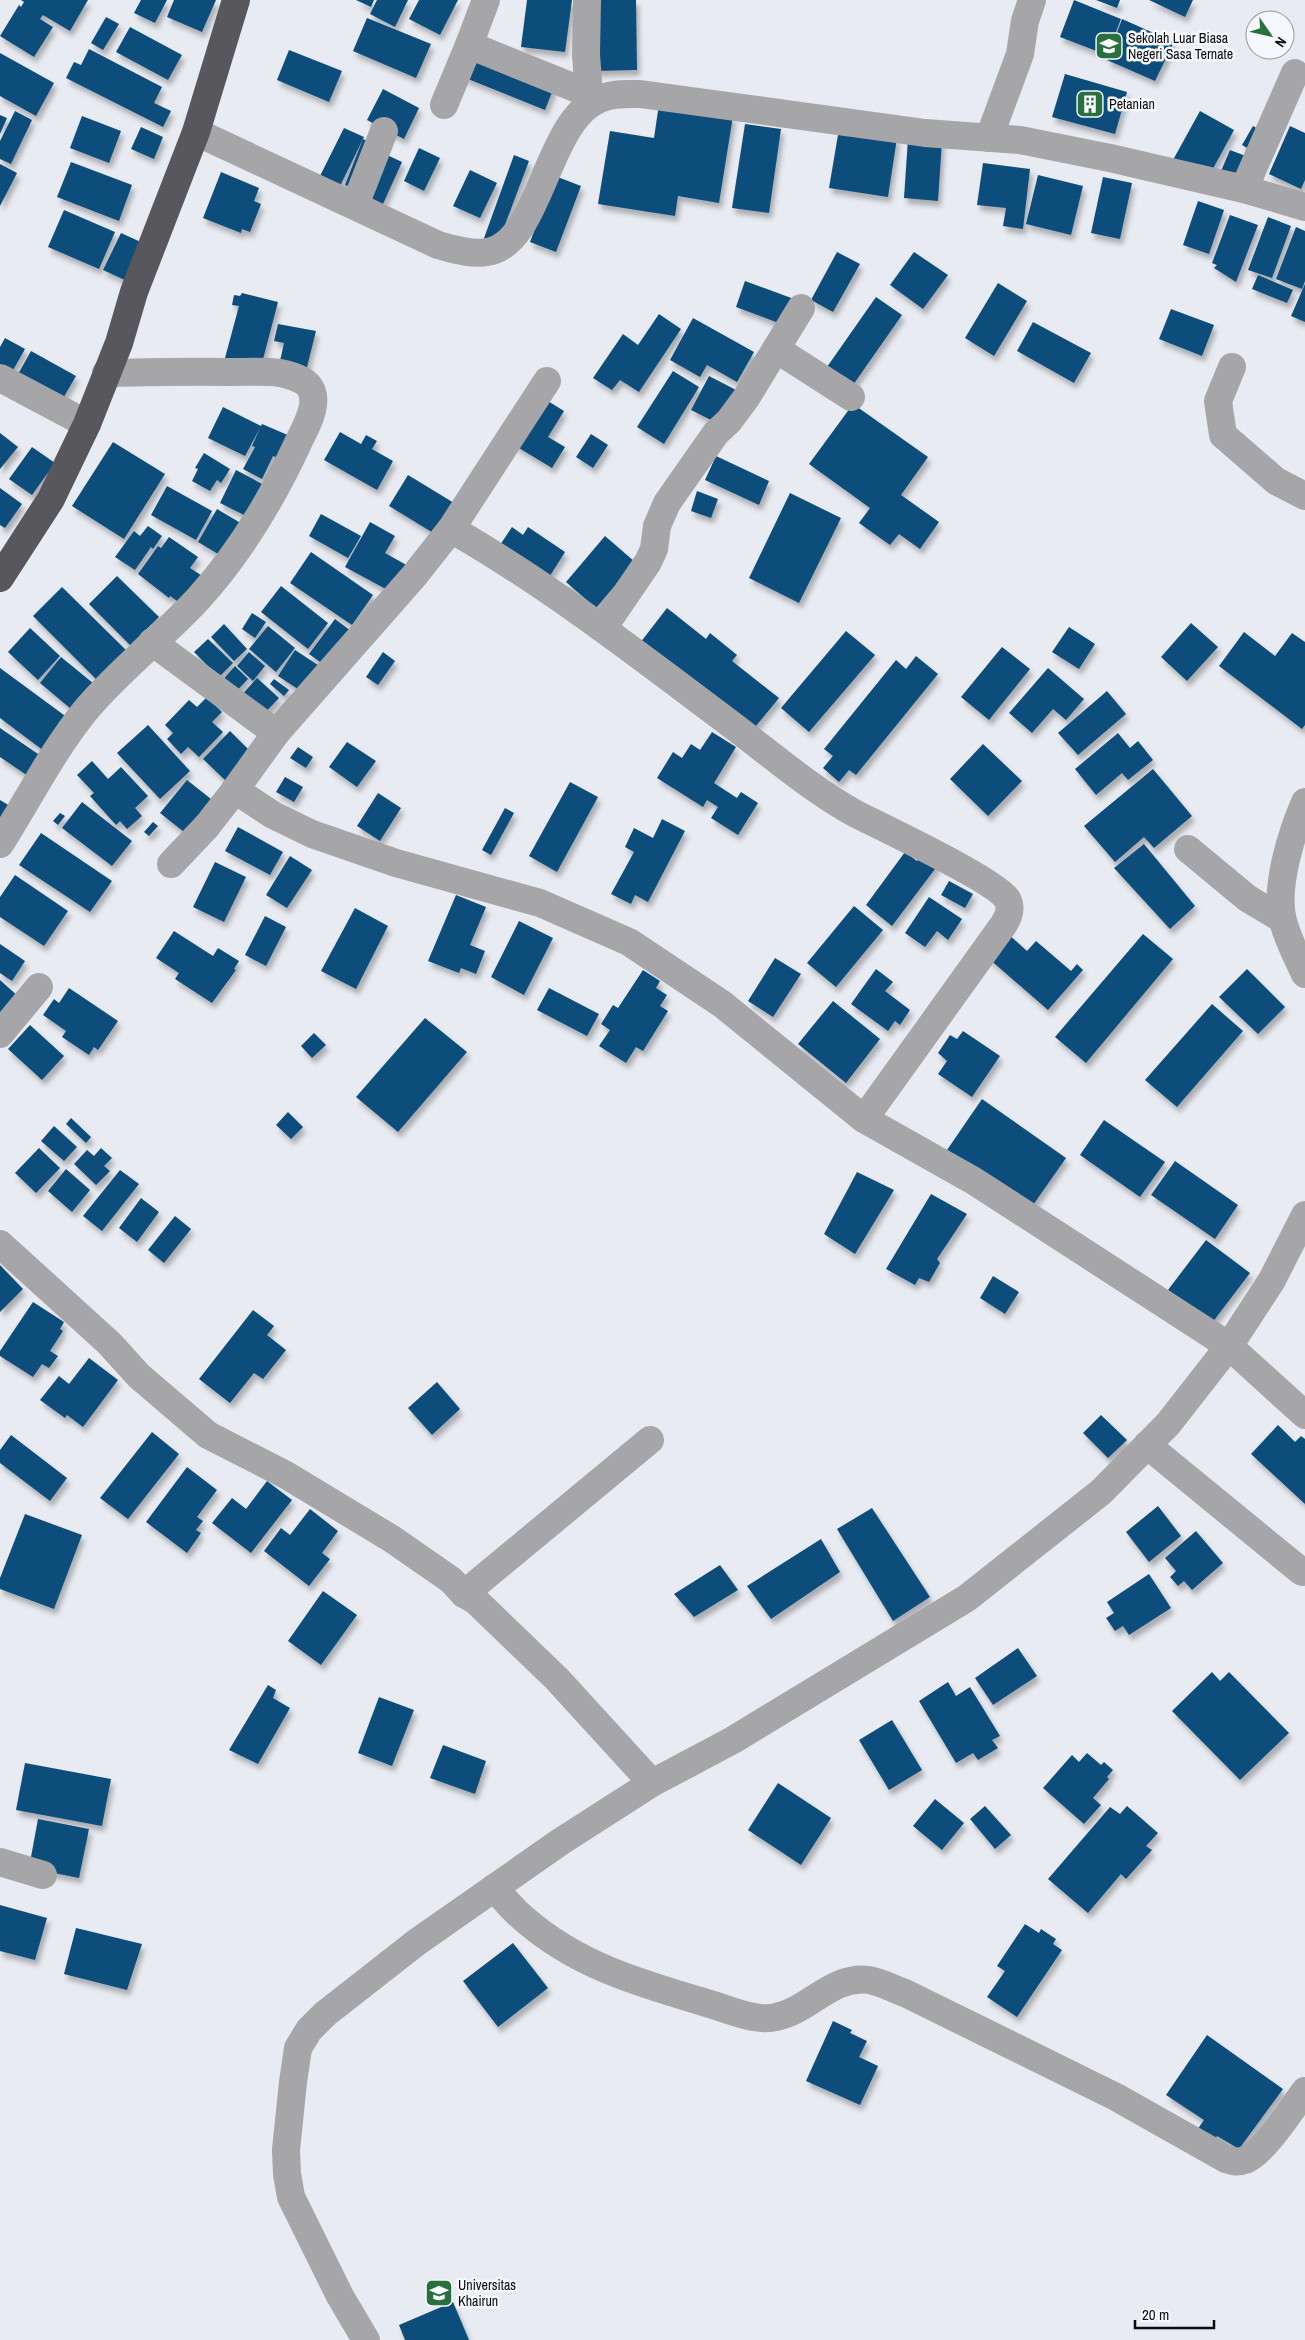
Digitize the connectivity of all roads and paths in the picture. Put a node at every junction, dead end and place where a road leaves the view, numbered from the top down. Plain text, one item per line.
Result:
1 (236, 0) edge
2 (486, 0) edge
3 (587, 0) edge
4 (1032, 0) edge
5 (469, 45) junction
6 (1295, 73) dead end
7 (595, 95) junction
8 (444, 105) dead end
9 (384, 131) dead end
10 (196, 132) junction
11 (989, 138) junction
12 (1244, 189) junction
13 (355, 205) junction
14 (1305, 207) edge
15 (801, 308) dead end
16 (776, 349) junction
17 (1232, 367) dead end
18 (106, 373) junction
19 (0, 378) edge
20 (547, 381) dead end
21 (851, 397) dead end
22 (87, 424) junction
23 (1305, 496) edge
24 (451, 529) junction
25 (0, 578) edge
26 (603, 628) junction
27 (152, 642) junction
28 (276, 733) junction
29 (235, 790) junction
30 (1305, 802) edge
31 (0, 844) edge
32 (1188, 849) dead end
33 (171, 864) dead end
34 (1282, 920) junction
35 (1305, 974) edge
36 (39, 987) dead end
37 (0, 1034) edge
38 (864, 1119) junction
39 (1305, 1215) edge
40 (0, 1244) edge
41 (1230, 1346) junction
42 (1305, 1415) edge
43 (650, 1440) dead end
44 (1147, 1445) junction
45 (1302, 1572) dead end
46 (464, 1594) junction
47 (652, 1783) junction
48 (0, 1862) edge
49 (43, 1875) dead end
50 (494, 1888) junction
51 (1305, 2091) edge
52 (366, 2340) edge

1 - 10 highway
2 - 5 street
3 - 7 street
4 - 11 street
5 - 7 street
5 - 8 street
6 - 12 street
7 - 11 street
7 - 13 street
9 - 13 street
10 - 13 street
10 - 18 highway
11 - 12 street
12 - 14 street
15 - 16 street
16 - 21 street
16 - 26 street
17 - 23 street
18 - 22 highway
18 - 27 street
19 - 22 street
20 - 24 street
22 - 25 highway
24 - 26 street
24 - 28 street
26 - 38 street
27 - 28 street
27 - 31 street
28 - 29 street
29 - 33 street
29 - 38 street
30 - 34 street
32 - 34 street
34 - 35 street
36 - 37 street
38 - 41 street
39 - 41 street
40 - 46 street
41 - 42 street
41 - 44 street
43 - 46 street
44 - 45 street
44 - 47 street
46 - 47 street
47 - 50 street
48 - 49 street
50 - 51 street
50 - 52 street

